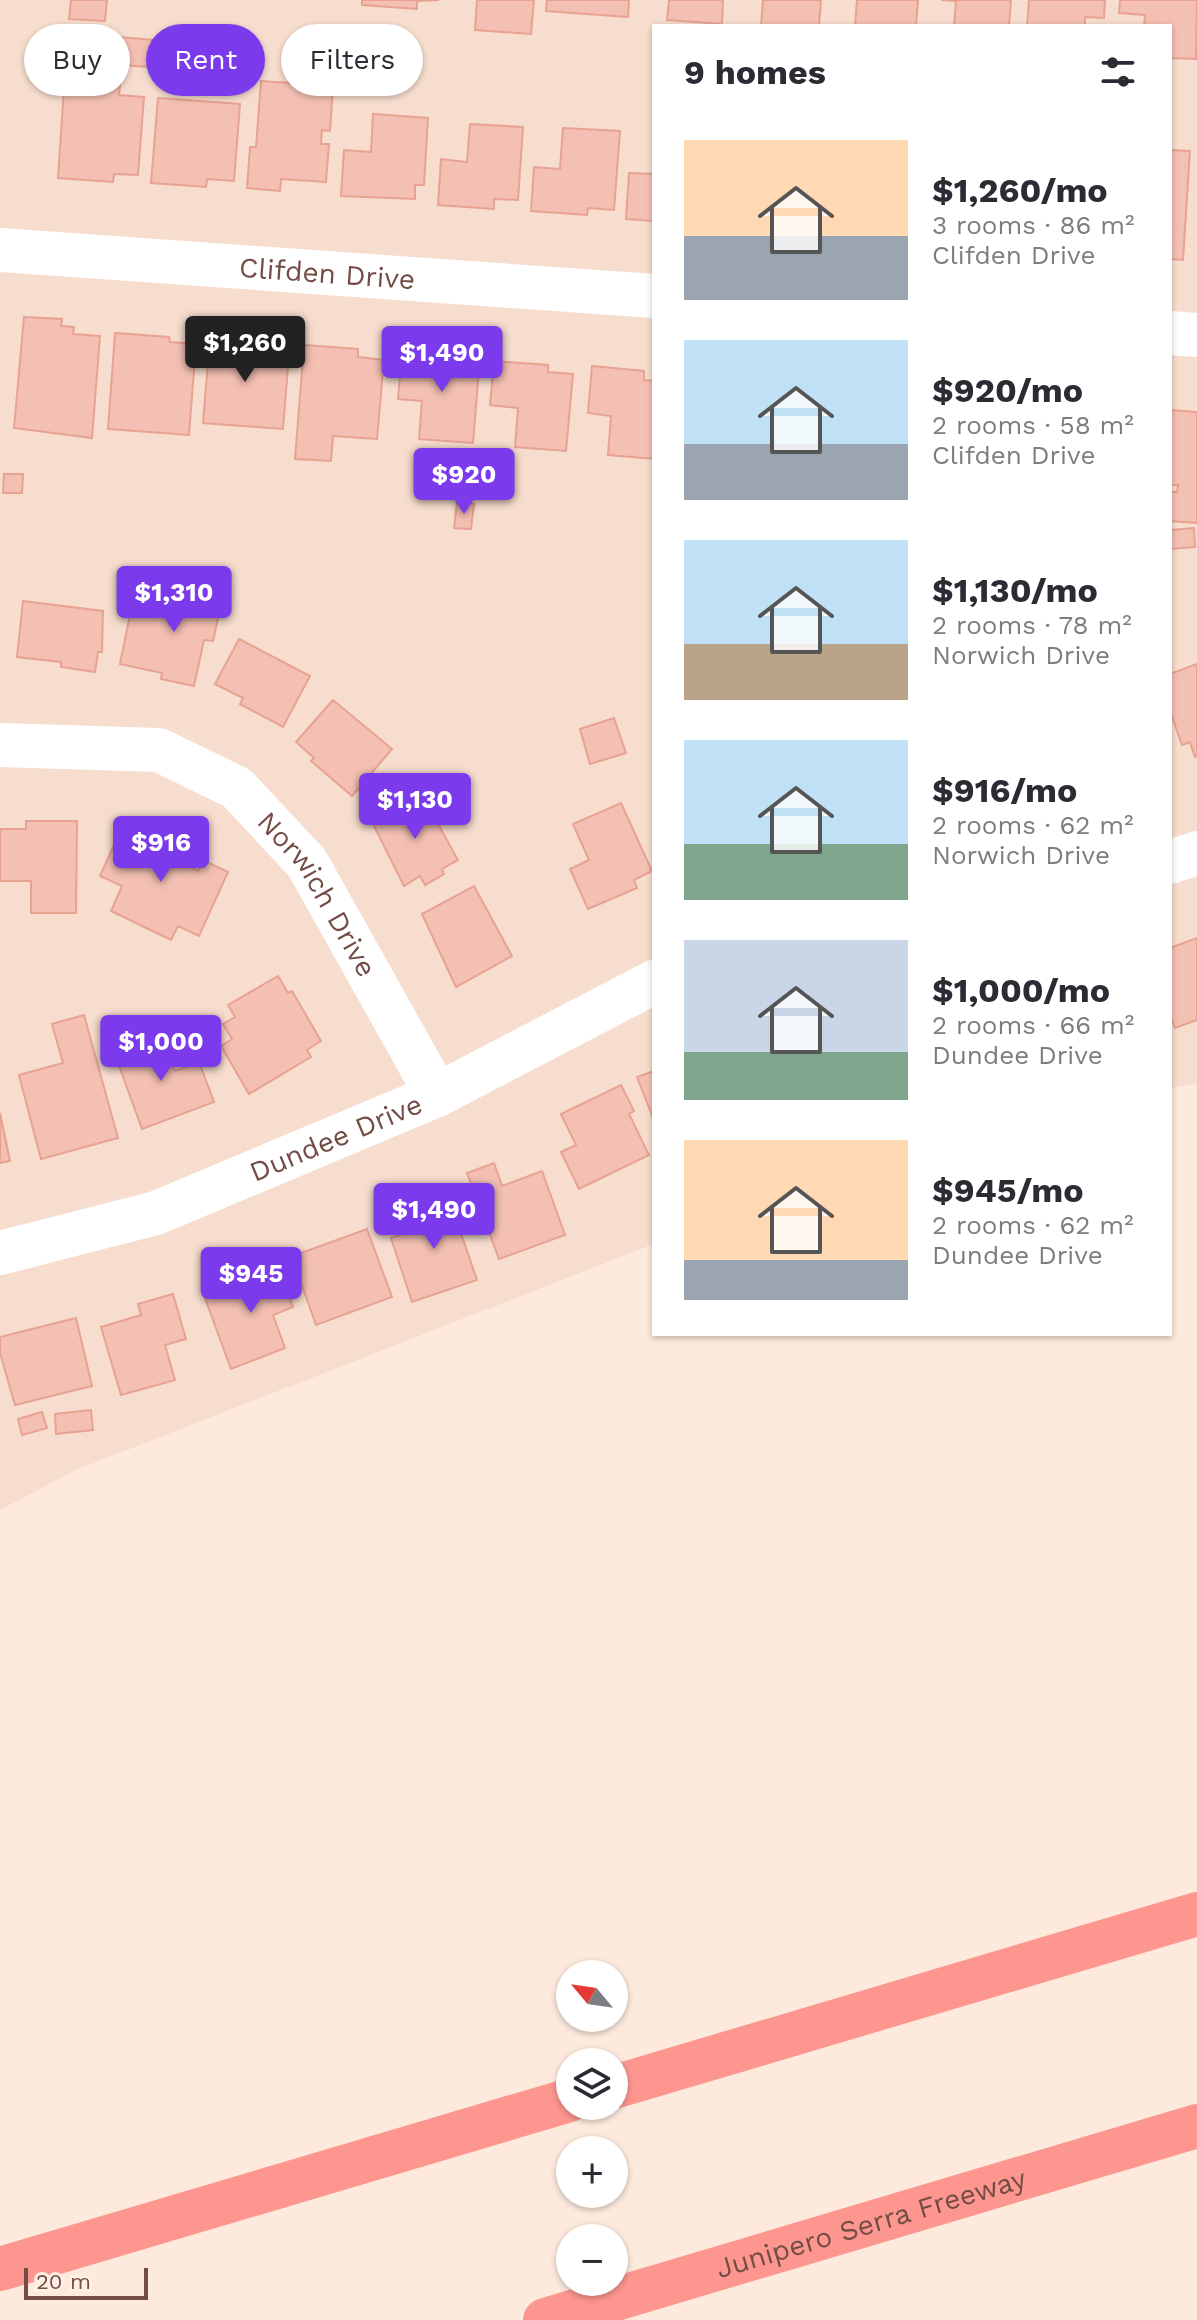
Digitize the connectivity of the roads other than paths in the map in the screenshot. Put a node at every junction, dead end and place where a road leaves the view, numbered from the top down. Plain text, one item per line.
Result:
1 (0, 250) edge
2 (652, 296) edge
3 (1172, 333) edge
4 (1197, 335) edge
5 (0, 745) edge
6 (1197, 853) edge
7 (1172, 861) edge
8 (652, 983) edge
9 (437, 1095) junction
10 (0, 1253) edge
11 (1197, 1914) edge
12 (628, 2083) edge
13 (556, 2104) edge
14 (1197, 2126) edge
15 (84, 2244) junction
16 (0, 2251) edge
17 (0, 2269) edge
18 (545, 2320) edge

1 - 2 street, Clifden Drive
3 - 4 street
5 - 9 street, Norwich Drive
6 - 7 street
8 - 9 street, Dundee Drive
9 - 10 street, Dundee Drive
11 - 12 highway
13 - 15 highway
14 - 18 highway, Junipero Serra Freeway
15 - 16 highway
15 - 17 highway

